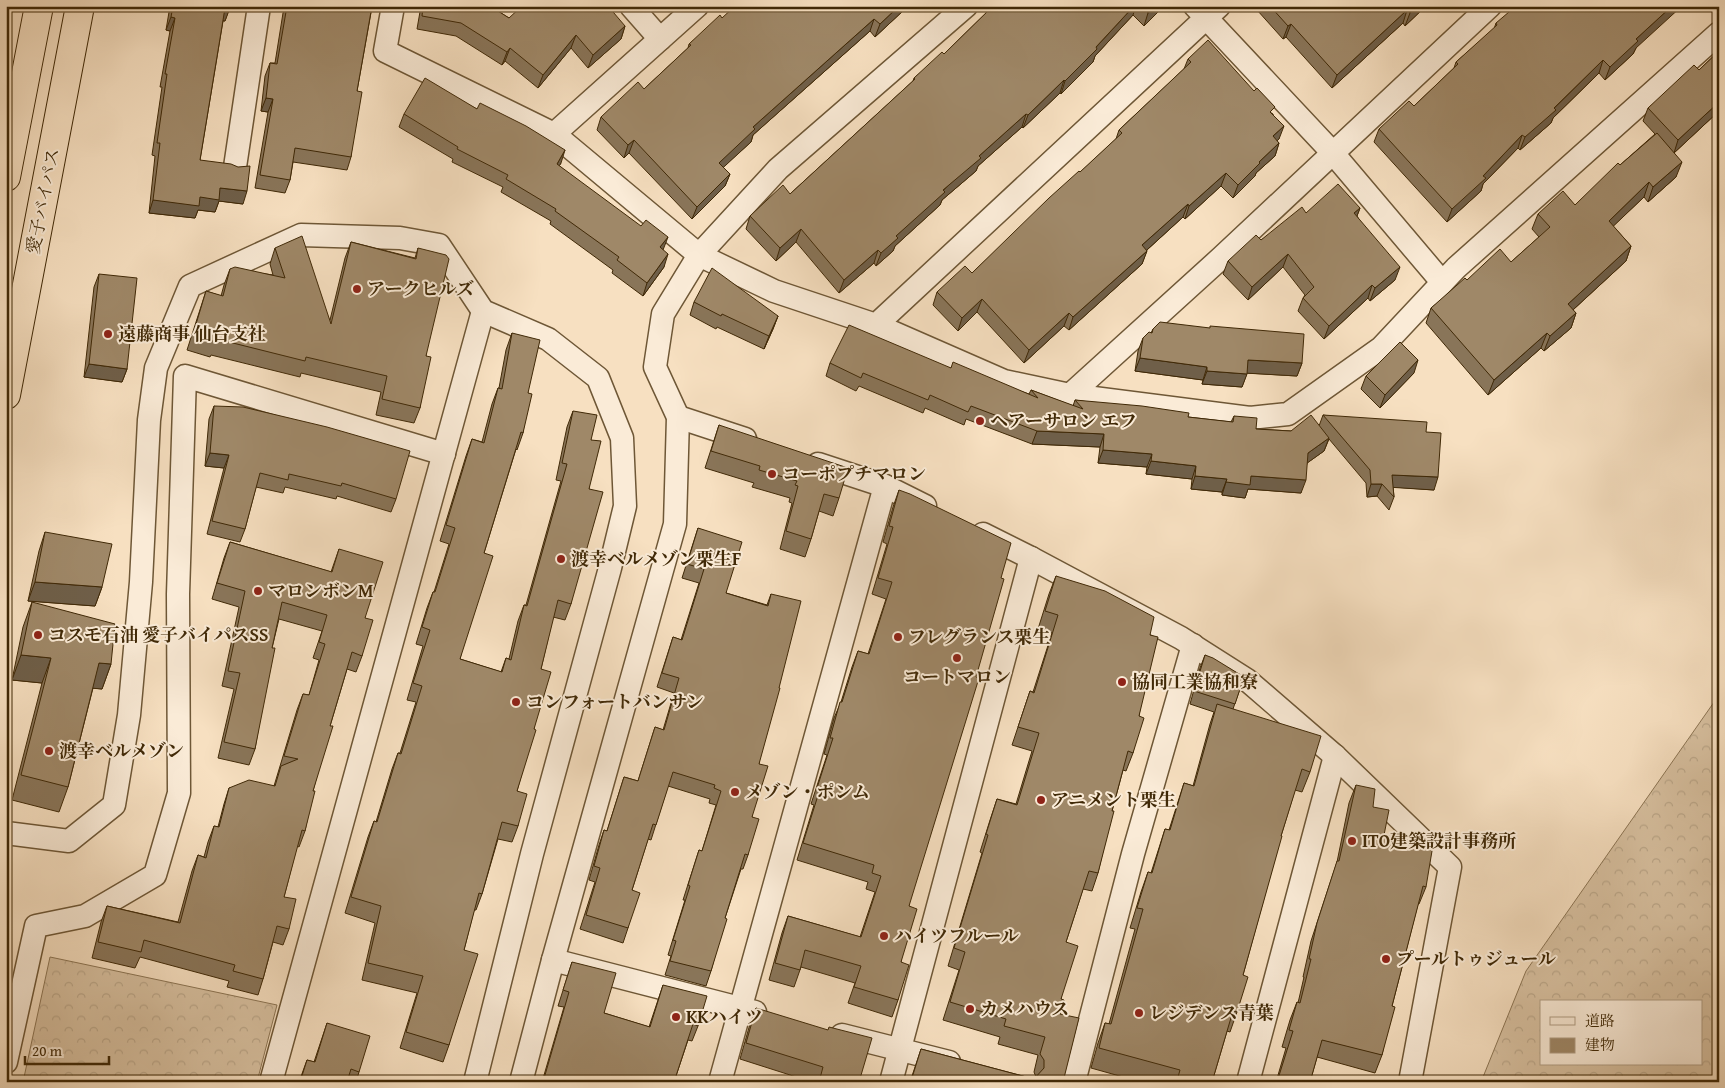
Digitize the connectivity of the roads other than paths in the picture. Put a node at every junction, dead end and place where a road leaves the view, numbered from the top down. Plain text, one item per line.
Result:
1 (39, 6) edge
2 (80, 6) edge
3 (259, 6) edge
4 (394, 6) edge
5 (631, 6) edge
6 (697, 6) edge
7 (966, 6) edge
8 (1490, 6) edge
9 (1206, 10) edge
10 (1719, 33) edge
11 (660, 39) junction
12 (554, 134) junction
13 (1332, 152) junction
14 (235, 167) edge
15 (6, 177) edge
16 (699, 255) junction
17 (1442, 282) junction
18 (483, 311) junction
19 (876, 325) junction
20 (6, 395) edge
21 (1070, 396) junction
22 (678, 417) junction
23 (763, 445) edge
24 (444, 454) junction
25 (800, 458) edge
26 (885, 486) junction
27 (1031, 558) junction
28 (1193, 645) junction
29 (1335, 756) junction
30 (6, 833) edge
31 (553, 960) junction
32 (741, 1009) junction
33 (778, 1018) edge
34 (825, 1030) edge
35 (900, 1049) junction
36 (6, 1062) edge
37 (967, 1067) edge
38 (271, 1082) edge
39 (475, 1082) edge
40 (521, 1082) edge
41 (720, 1082) edge
42 (891, 1082) edge
43 (1074, 1082) edge
44 (1248, 1082) edge
45 (1410, 1082) edge

1 - 15 highway
2 - 20 highway, 愛子バイパス
3 - 14 street
4 - 12 street
5 - 11 street
6 - 11 street
7 - 16 street
8 - 13 street
9 - 13 street
9 - 19 street
10 - 17 street
11 - 12 street
12 - 16 street
13 - 17 street
13 - 21 street
16 - 19 street
16 - 22 street
17 - 21 street
18 - 24 street
18 - 30 street
18 - 39 street
19 - 21 street
22 - 23 street
22 - 31 street
24 - 36 street
24 - 38 street
25 - 26 street
26 - 27 street
26 - 32 street
27 - 28 street
27 - 35 street
28 - 29 street
28 - 43 street
29 - 44 street
29 - 45 street
31 - 32 street
31 - 40 street
32 - 33 street
32 - 41 street
34 - 35 street
35 - 37 street
35 - 42 street

